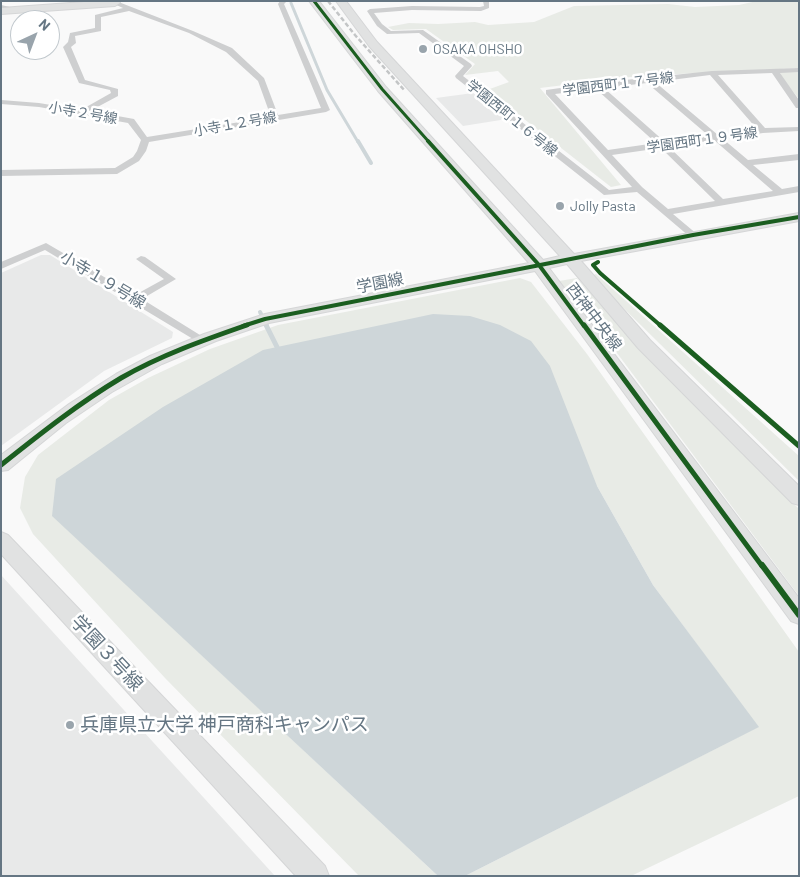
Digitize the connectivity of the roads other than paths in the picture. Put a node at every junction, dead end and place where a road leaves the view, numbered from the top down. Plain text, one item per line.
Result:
1 (284, 1) edge
2 (306, 1) edge
3 (314, 1) edge
4 (341, 1) edge
5 (351, 1) edge
6 (486, 1) edge
7 (115, 3) joint
8 (413, 4) edge
9 (127, 5) edge
10 (1, 7) edge
11 (16, 9) junction
12 (1, 11) edge
13 (334, 29) joint
14 (395, 68) junction
15 (774, 70) junction
16 (799, 70) edge
17 (712, 73) junction
18 (648, 80) junction
19 (596, 85) junction
20 (382, 89) junction
21 (1, 102) edge
22 (799, 106) edge
23 (83, 112) junction
24 (275, 117) junction
25 (799, 130) edge
26 (763, 131) junction
27 (717, 138) junction
28 (145, 140) junction
29 (664, 146) junction
30 (606, 153) junction
31 (799, 157) edge
32 (746, 163) junction
33 (1, 173) edge
34 (639, 189) junction
35 (799, 189) edge
36 (780, 192) junction
37 (721, 202) junction
38 (666, 212) junction
39 (799, 217) edge
40 (693, 235) junction
41 (142, 259) dead end
42 (571, 259) junction
43 (539, 265) junction
44 (1, 266) edge
45 (135, 299) junction
46 (202, 340) junction
47 (1, 465) edge
48 (799, 498) edge
49 (1, 540) edge
50 (799, 615) edge
51 (315, 876) edge

1 - 24 street, 小寺１２号線
2 - 20 street
3 - 13 street, 西神中央線
4 - 14 street, 西神中央線
5 - 14 street
6 - 8 street
7 - 9 street
7 - 11 street
8 - 34 street, 学園西町１６号線
9 - 23 street
9 - 24 street
10 - 11 street
11 - 12 street
13 - 20 street, 西神中央線
14 - 42 street, 西神中央線
15 - 16 street, 学園西町１７号線
15 - 17 street, 学園西町１７号線
15 - 22 street
17 - 18 street, 学園西町１７号線
17 - 26 street
18 - 19 street, 学園西町１７号線
18 - 27 street
19 - 29 street
19 - 30 street, 学園西町１７号線
20 - 43 street, 西神中央線
21 - 23 street, 小寺２号線
23 - 28 street, 小寺２号線
24 - 28 street, 小寺１２号線
25 - 26 street, 学園西町１９号線
26 - 27 street, 学園西町１９号線
27 - 29 street, 学園西町１９号線
27 - 32 street
28 - 33 street
29 - 30 street, 学園西町１９号線
29 - 37 street
30 - 34 street, 学園西町１７号線
31 - 32 street
32 - 36 street
34 - 38 street, 学園西町１７号線
35 - 36 street
36 - 37 street
37 - 38 street
38 - 40 street, 学園西町１７号線
39 - 40 street, 学園線
40 - 42 street, 学園線
41 - 45 street
42 - 43 street, 学園線
42 - 48 street, 西神中央線
43 - 46 street, 学園線
43 - 50 street, 西神中央線
44 - 45 street, 小寺１９号線
45 - 46 street, 小寺１９号線
46 - 47 street, 学園線
49 - 51 street, 学園３号線

